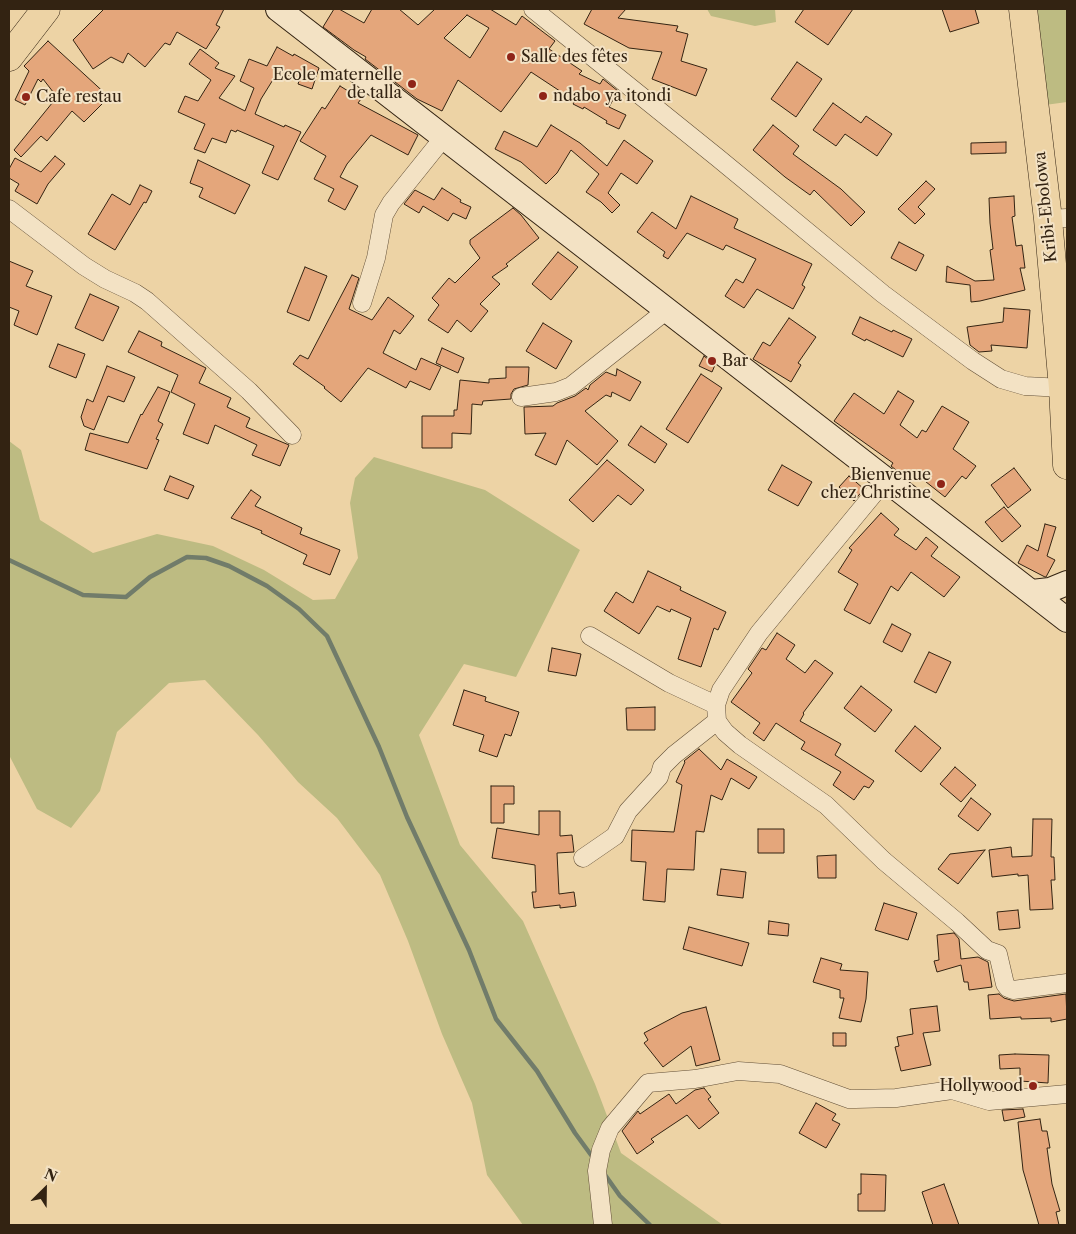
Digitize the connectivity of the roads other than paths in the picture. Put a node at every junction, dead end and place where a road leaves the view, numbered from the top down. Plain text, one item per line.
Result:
1 (46, 9) edge
2 (278, 9) edge
3 (534, 9) edge
4 (1023, 9) edge
5 (9, 57) edge
6 (444, 137) junction
7 (9, 209) edge
8 (1058, 219) edge
9 (362, 303) dead end
10 (667, 310) junction
11 (1063, 388) junction
12 (521, 397) dead end
13 (292, 435) dead end
14 (1067, 465) edge
15 (886, 479) junction
16 (1067, 582) edge
17 (1032, 592) junction
18 (1067, 620) edge
19 (590, 636) dead end
20 (716, 713) junction
21 (584, 858) dead end
22 (1067, 983) edge
23 (1067, 1094) edge
24 (603, 1225) edge

1 - 5 highway
2 - 6 street
3 - 11 street
4 - 8 highway, Kribi-Ebolowa
6 - 9 street
6 - 10 street
7 - 13 street
8 - 11 highway, Kribi-Ebolowa
10 - 12 street
10 - 15 street
11 - 14 highway, Kribi-Ebolowa
15 - 17 street
15 - 20 street
16 - 17 street
17 - 18 street
19 - 20 street
20 - 21 street
20 - 22 street
23 - 24 street

